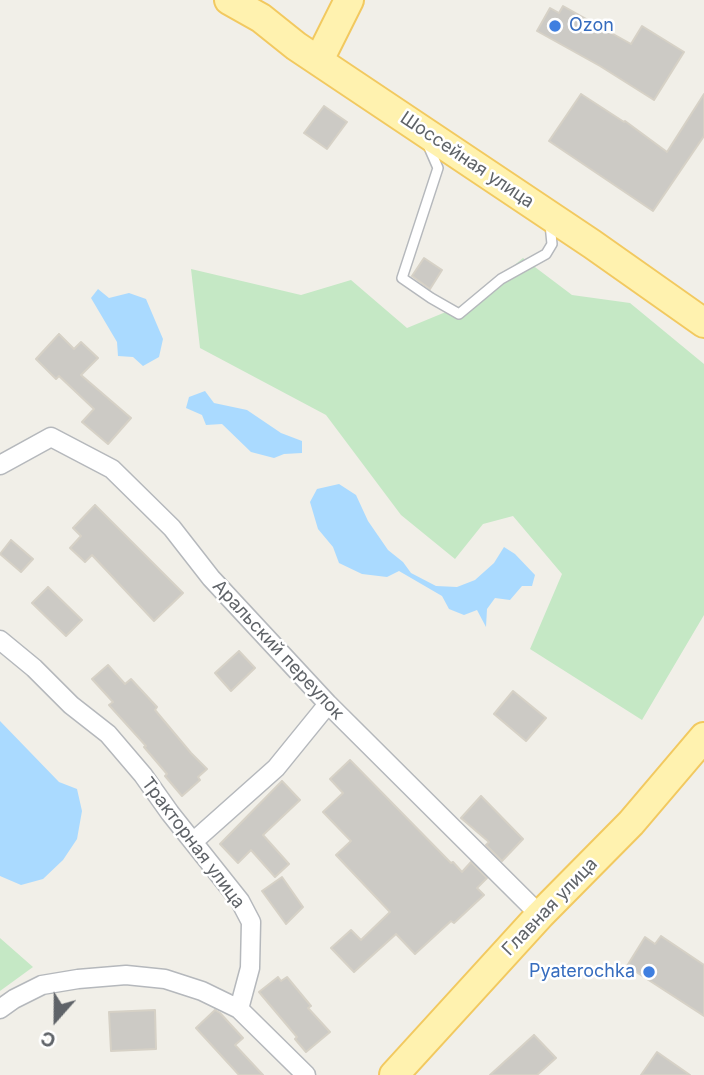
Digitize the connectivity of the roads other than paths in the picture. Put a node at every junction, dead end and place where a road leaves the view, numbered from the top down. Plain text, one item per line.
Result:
1 (229, 0) edge
2 (349, 0) edge
3 (319, 60) junction
4 (422, 129) junction
5 (550, 216) junction
6 (704, 323) edge
7 (0, 465) edge
8 (0, 640) edge
9 (328, 704) junction
10 (704, 737) edge
11 (194, 841) junction
12 (540, 915) junction
13 (239, 1009) junction
14 (0, 1010) edge
15 (400, 1073) edge
16 (306, 1075) edge

1 - 3 main road, Шоссейная улица
2 - 3 main road
3 - 4 main road, Шоссейная улица
4 - 5 main road, Шоссейная улица
4 - 5 lane
5 - 6 main road, Шоссейная улица
7 - 9 street, Аральский переулок
8 - 11 street, Тракторная улица
9 - 11 street
9 - 12 street, Аральский переулок
10 - 12 main road, Главная улица
11 - 13 street, Тракторная улица
12 - 15 main road, Главная улица
13 - 14 street
13 - 16 street

